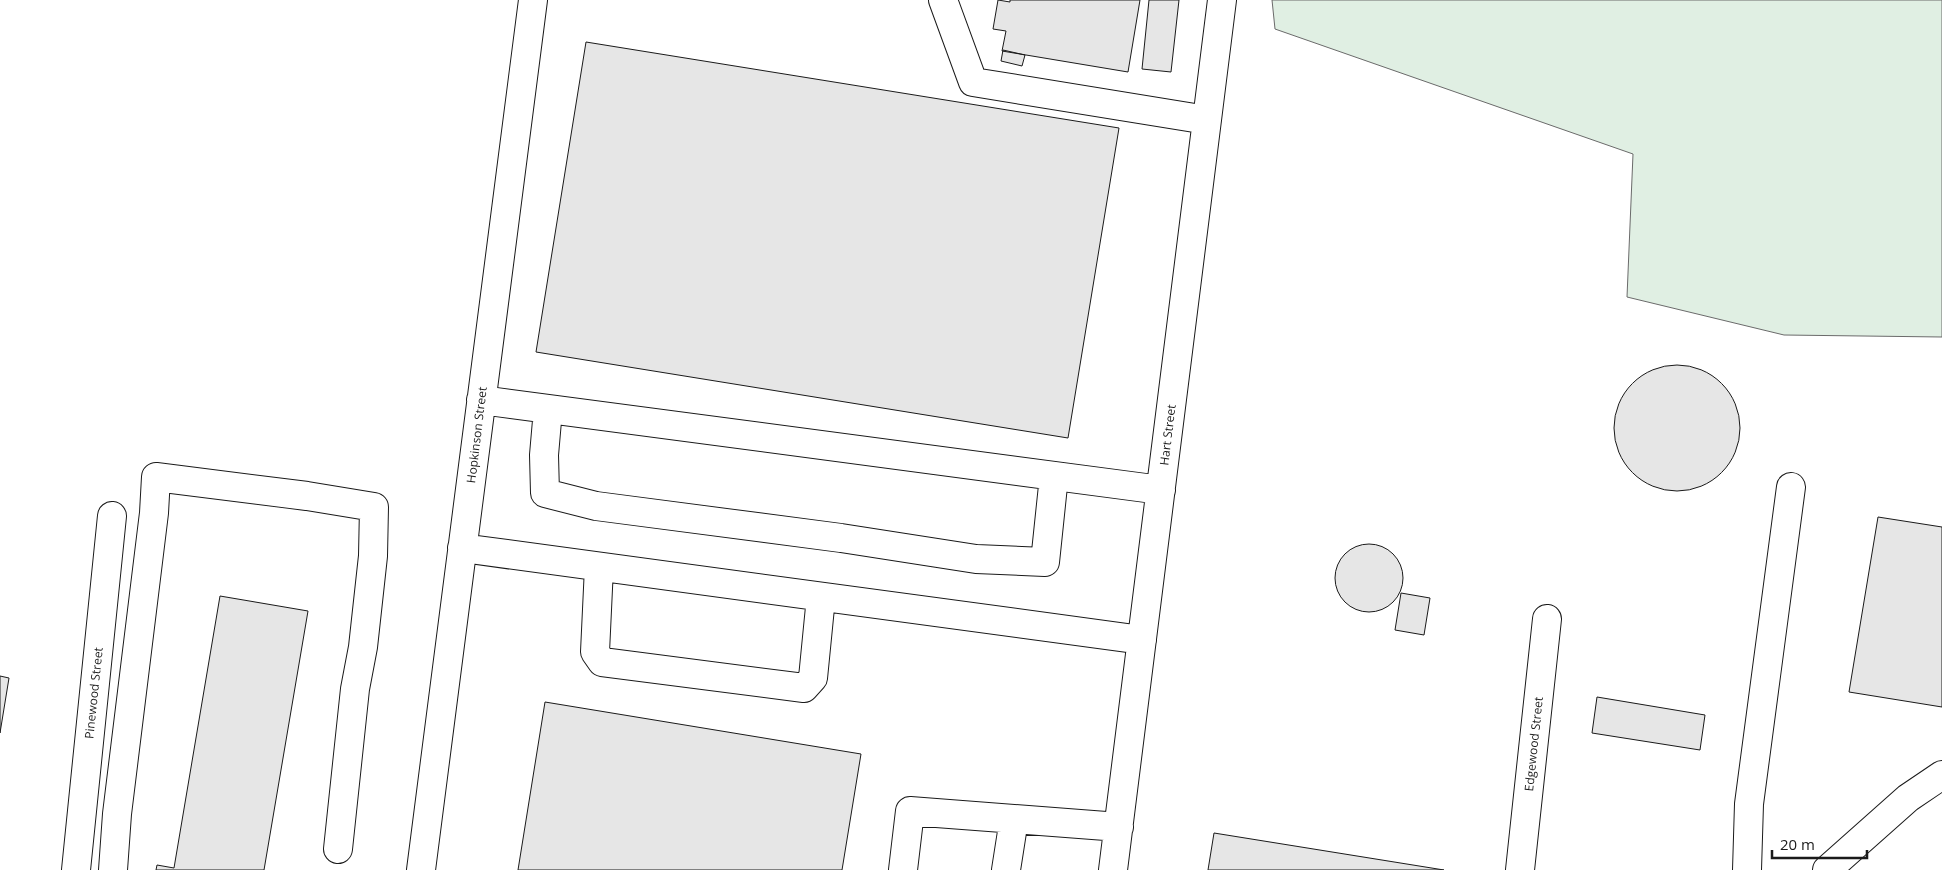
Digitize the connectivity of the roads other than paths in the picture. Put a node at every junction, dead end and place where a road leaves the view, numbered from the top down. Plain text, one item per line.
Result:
1 (533, 0) edge
2 (944, 0) edge
3 (1222, 0) edge
4 (1207, 120) junction
5 (481, 400) junction
6 (548, 409) junction
7 (1054, 476) junction
8 (1791, 487) dead end
9 (1161, 490) junction
10 (112, 516) dead end
11 (462, 548) junction
12 (599, 567) junction
13 (821, 597) junction
14 (1547, 619) dead end
15 (1142, 640) junction
16 (1942, 775) edge
17 (1014, 819) junction
18 (1119, 827) junction
19 (338, 849) dead end
20 (76, 870) edge
21 (113, 870) edge
22 (421, 870) edge
23 (903, 870) edge
24 (1006, 870) edge
25 (1114, 870) edge
26 (1520, 870) edge
27 (1747, 870) edge
28 (1827, 870) edge

1 - 5 street, Hopkinson Street
2 - 4 street
3 - 4 street, Hart Street
4 - 9 street, Hart Street
5 - 6 street
5 - 11 street, Hopkinson Street
6 - 7 street
6 - 7 street
7 - 9 street
8 - 27 street
9 - 15 street, Hart Street
10 - 20 street, Pinewood Street
11 - 12 street
11 - 22 street, Hopkinson Street
12 - 13 street
12 - 13 street
13 - 15 street
14 - 26 street, Edgewood Street
15 - 18 street, Hart Street
16 - 28 street
17 - 18 street
17 - 23 street
17 - 24 street
18 - 25 street, Hart Street
19 - 21 street

